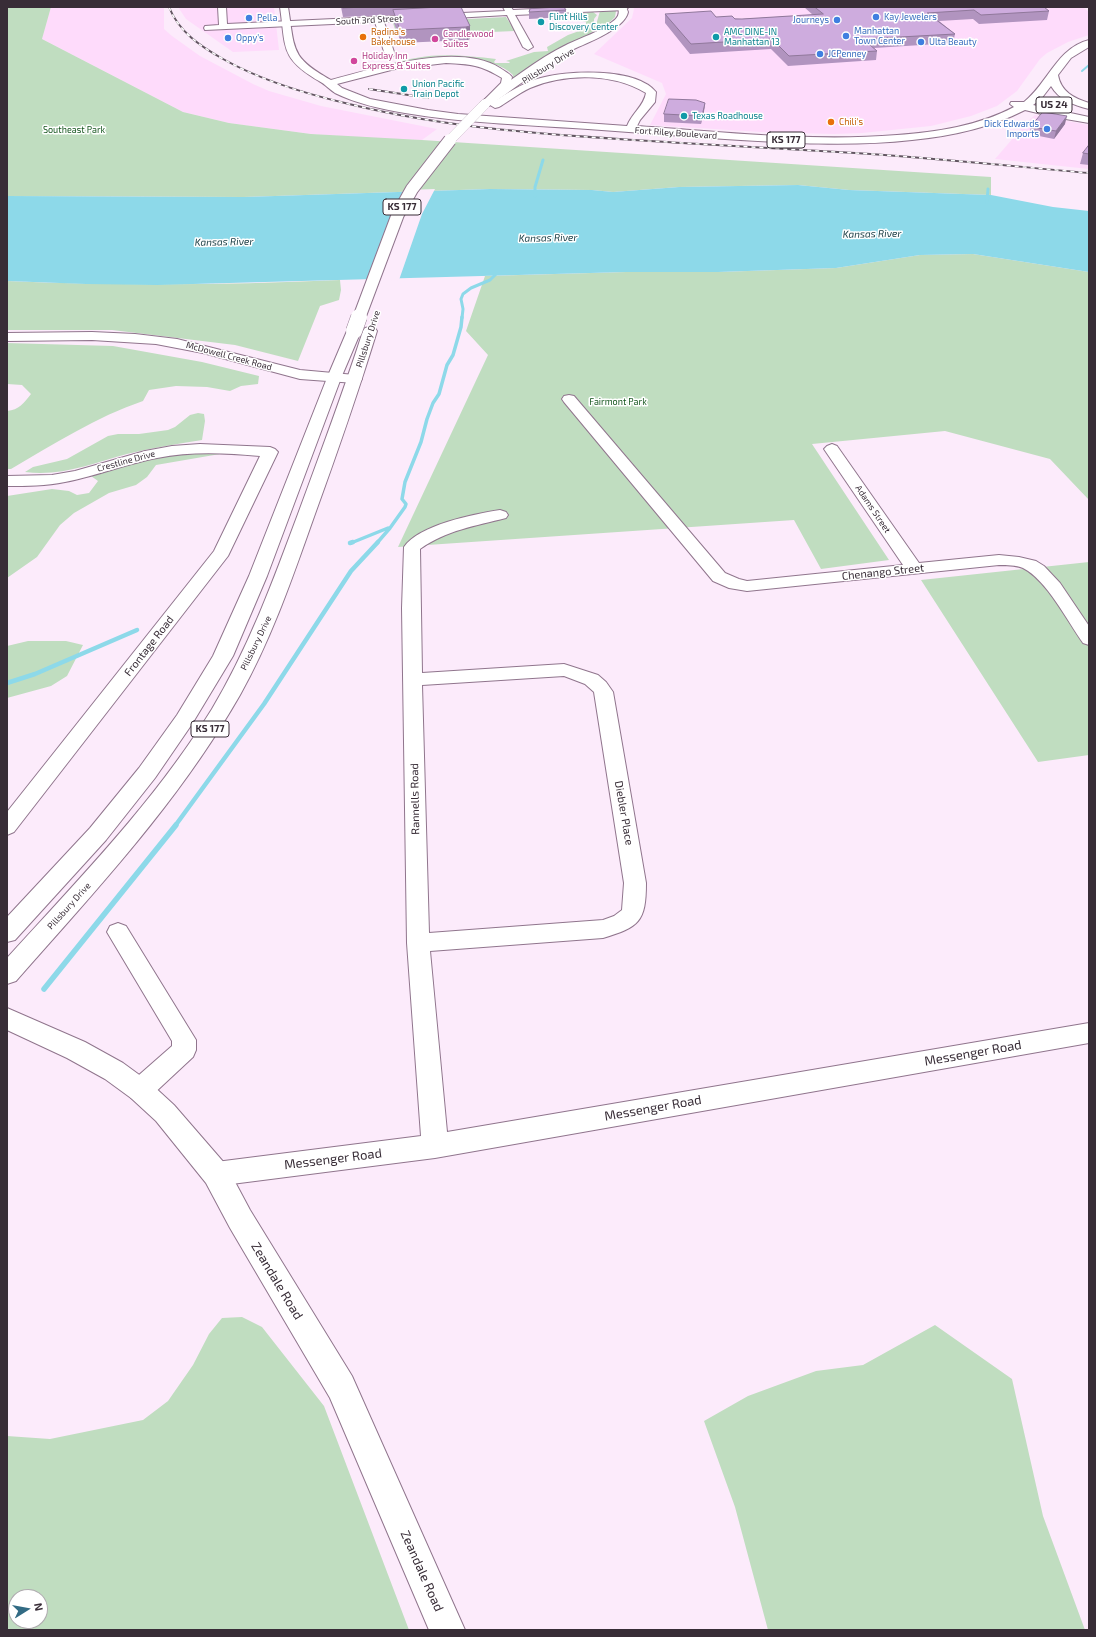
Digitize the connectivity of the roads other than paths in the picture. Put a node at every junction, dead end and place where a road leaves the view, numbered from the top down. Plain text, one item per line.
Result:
1 (222, 7) edge
2 (284, 7) edge
3 (622, 7) edge
4 (625, 7) edge
5 (508, 10) edge
6 (379, 20) junction
7 (287, 24) junction
8 (223, 27) junction
9 (208, 28) dead end
10 (1089, 37) edge
11 (1089, 43) edge
12 (528, 47) dead end
13 (1058, 52) dead end
14 (390, 55) dead end
15 (1053, 74) junction
16 (330, 83) junction
17 (1020, 100) junction
18 (1034, 101) junction
19 (490, 104) junction
20 (1089, 106) edge
21 (1089, 111) edge
22 (1054, 114) junction
23 (1004, 116) junction
24 (1089, 120) edge
25 (631, 128) junction
26 (424, 192) dead end
27 (375, 317) dead end
28 (7, 337) edge
29 (334, 378) junction
30 (355, 379) junction
31 (569, 399) dead end
32 (832, 448) dead end
33 (270, 452) joint
34 (7, 481) edge
35 (29, 482) junction
36 (7, 490) edge
37 (500, 515) dead end
38 (914, 569) junction
39 (1089, 639) edge
40 (413, 680) junction
41 (7, 826) edge
42 (118, 932) dead end
43 (7, 933) edge
44 (418, 943) junction
45 (7, 974) edge
46 (7, 1018) edge
47 (1089, 1034) edge
48 (140, 1090) junction
49 (435, 1146) junction
50 (216, 1174) junction
51 (447, 1630) edge

1 - 8 street
2 - 7 main road, Fort Riley Boulevard
3 - 4 street, South 3rd Street
3 - 5 street, South 3rd Street
3 - 19 main road, Pillsbury Drive
5 - 6 street, South 3rd Street
5 - 12 street
6 - 7 street, South 3rd Street
6 - 14 street
7 - 8 street, South 3rd Street
7 - 16 main road, Fort Riley Boulevard
8 - 9 street, South 3rd Street
10 - 13 main road
11 - 15 main road
15 - 18 main road
15 - 20 main road, US 24
16 - 19 main road, KS 177
16 - 25 main road, Fort Riley Boulevard / KS 177
17 - 18 main road, US 24
17 - 22 main road, US 24
17 - 23 main road, Fort Riley Boulevard / KS 177
17 - 25 main road, Fort Riley Boulevard / KS 177
18 - 21 main road, US 24
19 - 25 main road, KS 177
19 - 26 main road, Pillsbury Drive / KS 177
19 - 29 main road, Pillsbury Drive / KS 177, bridge
22 - 23 main road
22 - 24 main road, US 24
23 - 25 main road, Fort Riley Boulevard / KS 177
27 - 30 main road, Pillsbury Drive / KS 177
28 - 29 street, McDowell Creek Road
29 - 30 street, McDowell Creek Road
29 - 43 main road, Pillsbury Drive / KS 177
30 - 45 main road, Pillsbury Drive / KS 177
31 - 38 street, Chenango Street
32 - 38 street, Adams Street
33 - 35 street, Crestline Drive
33 - 41 street, Frontage Road
34 - 35 street, Crestline Drive
35 - 36 street
37 - 40 street, Rannells Road
38 - 39 street, Chenango Street
40 - 44 street, Rannells Road
40 - 44 street, Diebler Place
42 - 48 street
44 - 49 street, Rannells Road
46 - 48 main road, Zeandale Road
47 - 49 street, Messenger Road
48 - 50 main road, Zeandale Road
49 - 50 street, Messenger Road
50 - 51 main road, Zeandale Road

